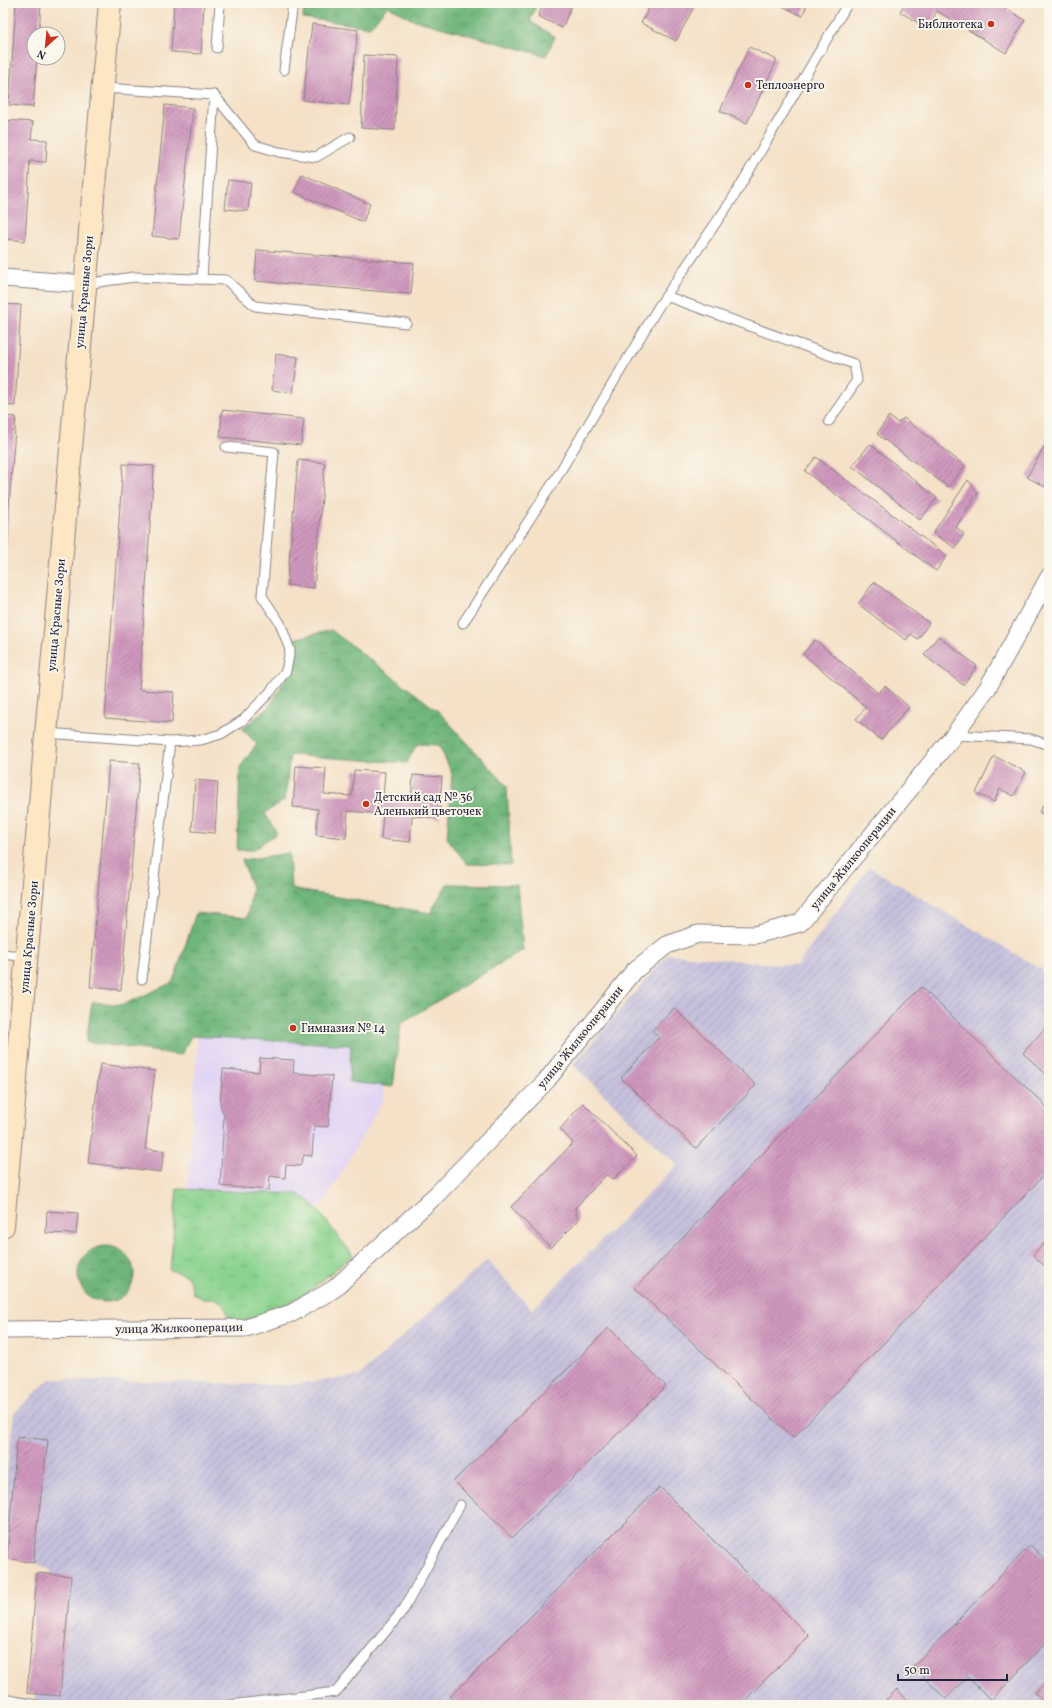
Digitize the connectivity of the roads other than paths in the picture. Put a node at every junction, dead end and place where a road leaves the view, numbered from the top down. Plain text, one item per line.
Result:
1 (110, 3) edge
2 (220, 3) edge
3 (293, 3) edge
4 (848, 3) edge
5 (217, 48) dead end
6 (284, 70) dead end
7 (103, 88) junction
8 (214, 95) junction
9 (350, 137) dead end
10 (3, 278) edge
11 (202, 279) junction
12 (85, 284) junction
13 (666, 296) junction
14 (406, 323) dead end
15 (829, 421) dead end
16 (226, 447) dead end
17 (1049, 576) edge
18 (463, 623) dead end
19 (46, 733) junction
20 (954, 735) junction
21 (170, 742) junction
22 (1049, 745) edge
23 (3, 954) edge
24 (27, 957) junction
25 (142, 979) dead end
26 (5, 1181) edge
27 (3, 1220) edge
28 (3, 1330) edge
29 (460, 1505) dead end
30 (3, 1699) edge
31 (36, 1705) edge
32 (230, 1705) edge

1 - 7 main road, улица Красные Зори
2 - 5 lane
3 - 6 lane
4 - 13 lane
7 - 8 lane
7 - 12 main road, улица Красные Зори
8 - 9 lane
8 - 11 lane
10 - 12 street
11 - 12 lane
11 - 14 lane
12 - 19 main road, улица Красные Зори
13 - 15 lane
13 - 18 lane
16 - 21 lane
17 - 20 street, улица Жилкооперации
19 - 21 lane
19 - 24 main road, улица Красные Зори
20 - 22 lane
20 - 28 street, улица Жилкооперации
21 - 25 lane
23 - 24 lane
24 - 26 main road, улица Красные Зори
26 - 27 main road, улица Красные Зори
29 - 32 lane
30 - 31 lane

